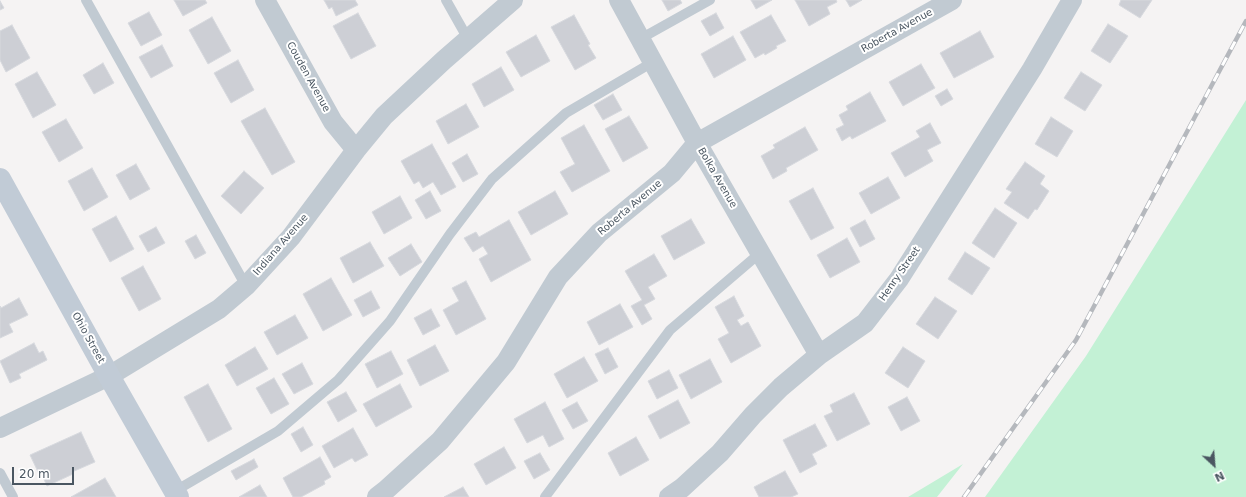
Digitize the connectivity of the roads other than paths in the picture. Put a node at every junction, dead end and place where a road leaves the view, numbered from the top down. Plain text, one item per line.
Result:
1 (86, 0) edge
2 (265, 0) edge
3 (446, 0) edge
4 (513, 0) edge
5 (619, 0) edge
6 (710, 0) edge
7 (952, 0) edge
8 (1072, 0) edge
9 (468, 39) junction
10 (640, 39) junction
11 (653, 62) junction
12 (697, 143) junction
13 (356, 150) junction
14 (0, 179) edge
15 (760, 253) junction
16 (246, 286) junction
17 (819, 355) junction
18 (109, 376) junction
19 (0, 428) edge
20 (0, 473) edge
21 (177, 494) edge
22 (13, 497) edge
23 (377, 497) edge
24 (545, 497) edge
25 (668, 497) edge

1 - 16 lane
2 - 13 street, Couden Avenue
3 - 9 lane
4 - 9 street, Indiana Avenue
5 - 10 street, Bolka Avenue
6 - 10 lane
7 - 12 street, Roberta Avenue
8 - 17 street, Henry Street
9 - 13 street, Indiana Avenue
10 - 11 street, Bolka Avenue
11 - 12 street, Bolka Avenue
11 - 21 lane
12 - 15 street, Bolka Avenue
12 - 23 street, Roberta Avenue
13 - 16 street, Indiana Avenue
14 - 18 street, Ohio Street
15 - 17 street, Bolka Avenue
15 - 24 lane
16 - 18 street, Indiana Avenue
17 - 25 street, Henry Street
18 - 19 street, Indiana Avenue
18 - 21 street, Ohio Street
20 - 22 lane

